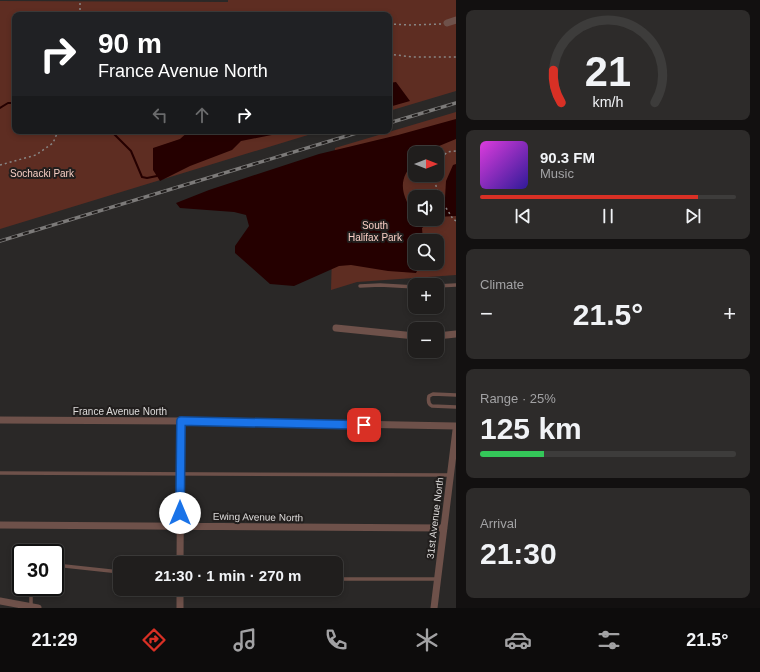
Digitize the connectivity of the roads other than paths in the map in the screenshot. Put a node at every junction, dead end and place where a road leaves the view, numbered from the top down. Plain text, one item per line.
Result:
1 (456, 20) edge
2 (447, 23) road end
3 (456, 284) edge
4 (444, 285) edge
5 (360, 286) dead end
6 (408, 287) edge
7 (336, 328) dead end
8 (456, 334) edge
9 (408, 335) edge
10 (444, 335) edge
11 (456, 395) edge
12 (456, 407) edge
13 (0, 420) edge
14 (181, 421) junction
15 (456, 426) edge
16 (456, 430) edge
17 (0, 473) edge
18 (181, 473) junction
19 (450, 475) junction
20 (0, 525) edge
21 (180, 526) junction
22 (444, 528) junction
23 (180, 556) edge
24 (64, 566) edge
25 (113, 571) edge
26 (343, 579) edge
27 (437, 579) junction
28 (31, 596) edge
29 (180, 596) edge
30 (0, 601) edge
31 (31, 607) junction
32 (38, 608) edge
33 (180, 608) edge
34 (434, 608) edge

1 - 2 street
3 - 4 lane
5 - 6 lane
7 - 9 street
8 - 10 street
11 - 12 lane
13 - 14 street, France Avenue North
14 - 15 street, France Avenue North
14 - 18 street
16 - 19 street, 31st Avenue North
17 - 18 lane
18 - 19 lane
18 - 21 street
19 - 22 street, 31st Avenue North
20 - 21 street, Ewing Avenue North
21 - 22 street, Ewing Avenue North
21 - 23 street
22 - 27 street, 31st Avenue North
24 - 25 lane
26 - 27 lane
27 - 34 street, 31st Avenue North
28 - 31 lane
29 - 33 street
30 - 31 street
31 - 32 street

